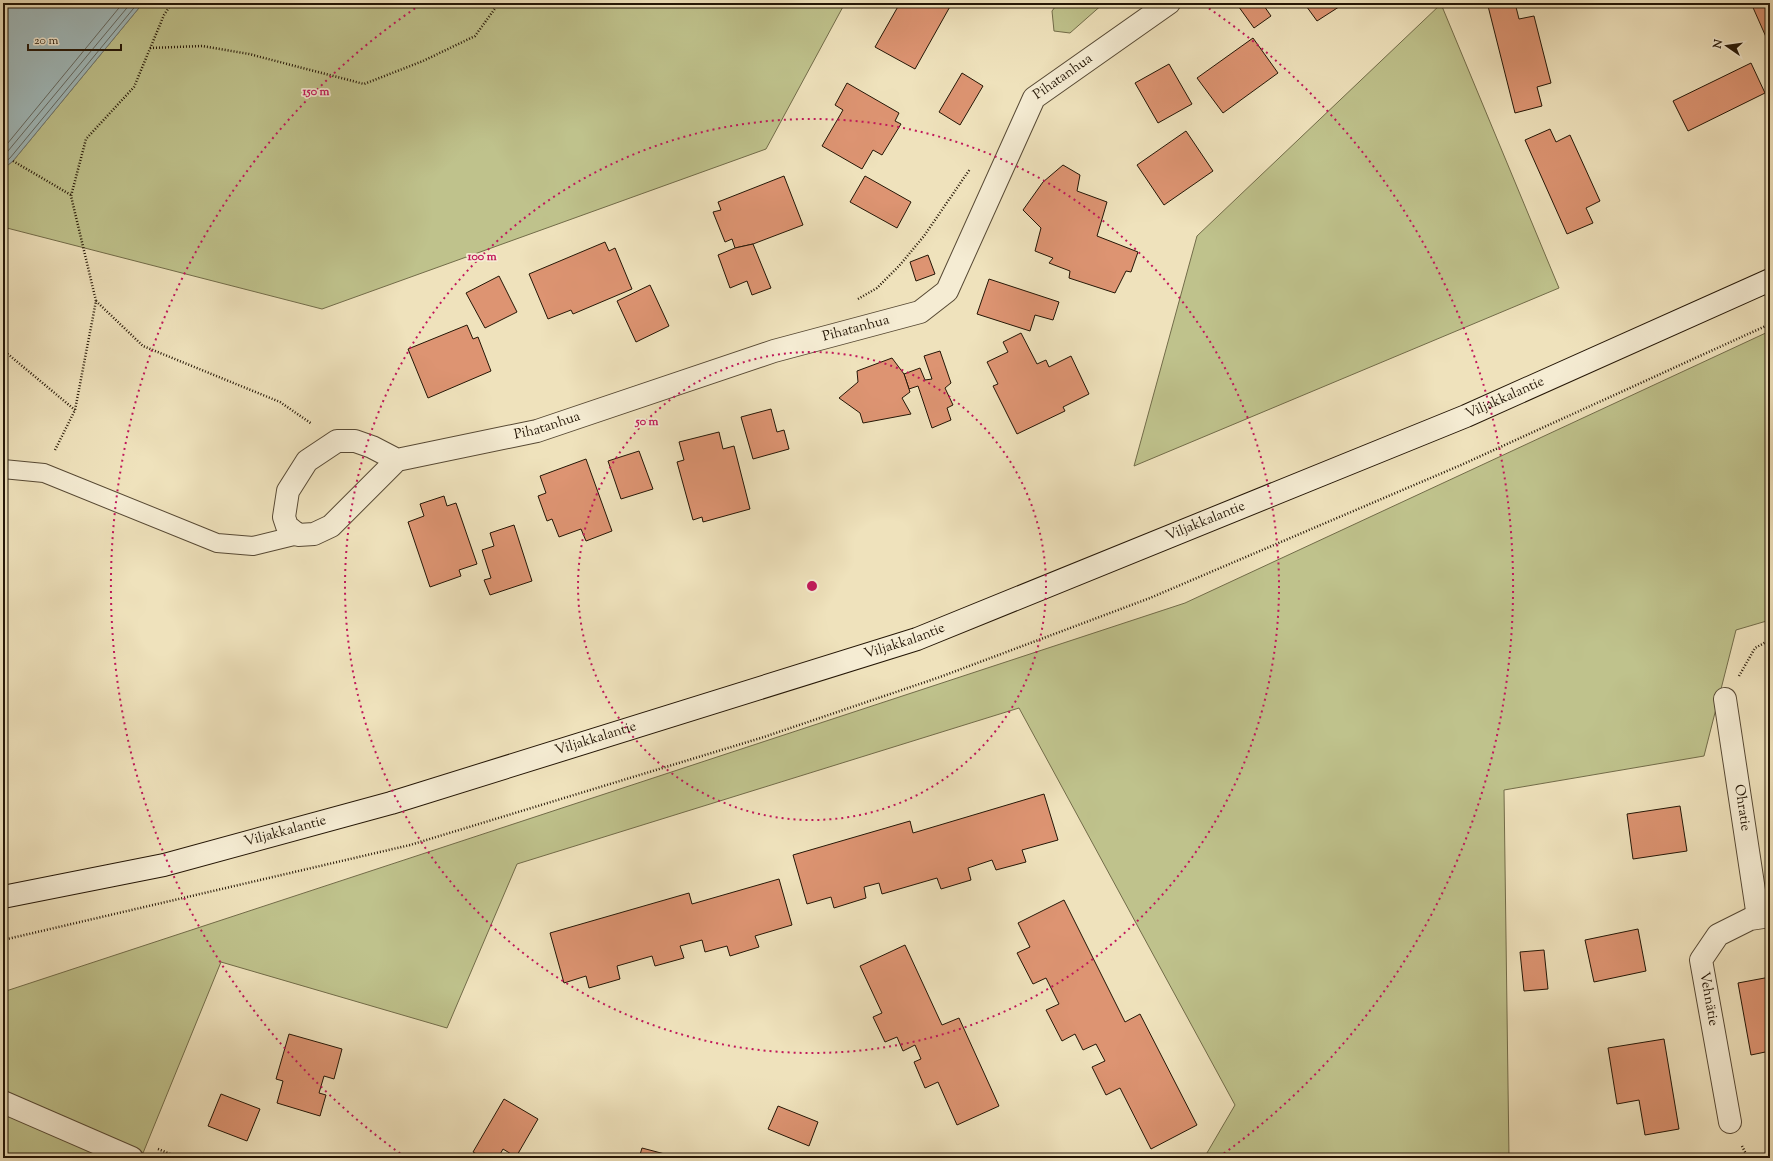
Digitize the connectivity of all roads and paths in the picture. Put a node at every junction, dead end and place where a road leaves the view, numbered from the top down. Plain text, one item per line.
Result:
1 (172, 3) edge
2 (499, 3) edge
3 (1169, 3) edge
4 (150, 48) junction
5 (13, 161) dead end
6 (973, 164) dead end
7 (71, 196) junction
8 (1770, 280) edge
9 (96, 301) junction
10 (852, 302) dead end
11 (3, 350) edge
12 (75, 410) junction
13 (337, 441) junction
14 (397, 460) junction
15 (3, 469) edge
16 (44, 472) junction
17 (298, 535) junction
18 (1770, 640) edge
19 (1725, 699) joint
20 (3, 897) edge
21 (1764, 917) edge
22 (3, 1102) edge
23 (1730, 1122) dead end
24 (132, 1158) edge

1 - 4 path
2 - 4 path
3 - 14 street, Pihatanhua
4 - 7 path
5 - 7 path
6 - 10 path
7 - 9 path
8 - 20 street, Viljakkalantie
9 - 12 path
9 - 13 path
11 - 12 path
12 - 16 path
13 - 14 street
13 - 17 street
14 - 17 street
15 - 16 lane
16 - 17 lane
18 - 19 path
19 - 21 street, Ohratie
21 - 23 street, Vehnätie
22 - 24 street

